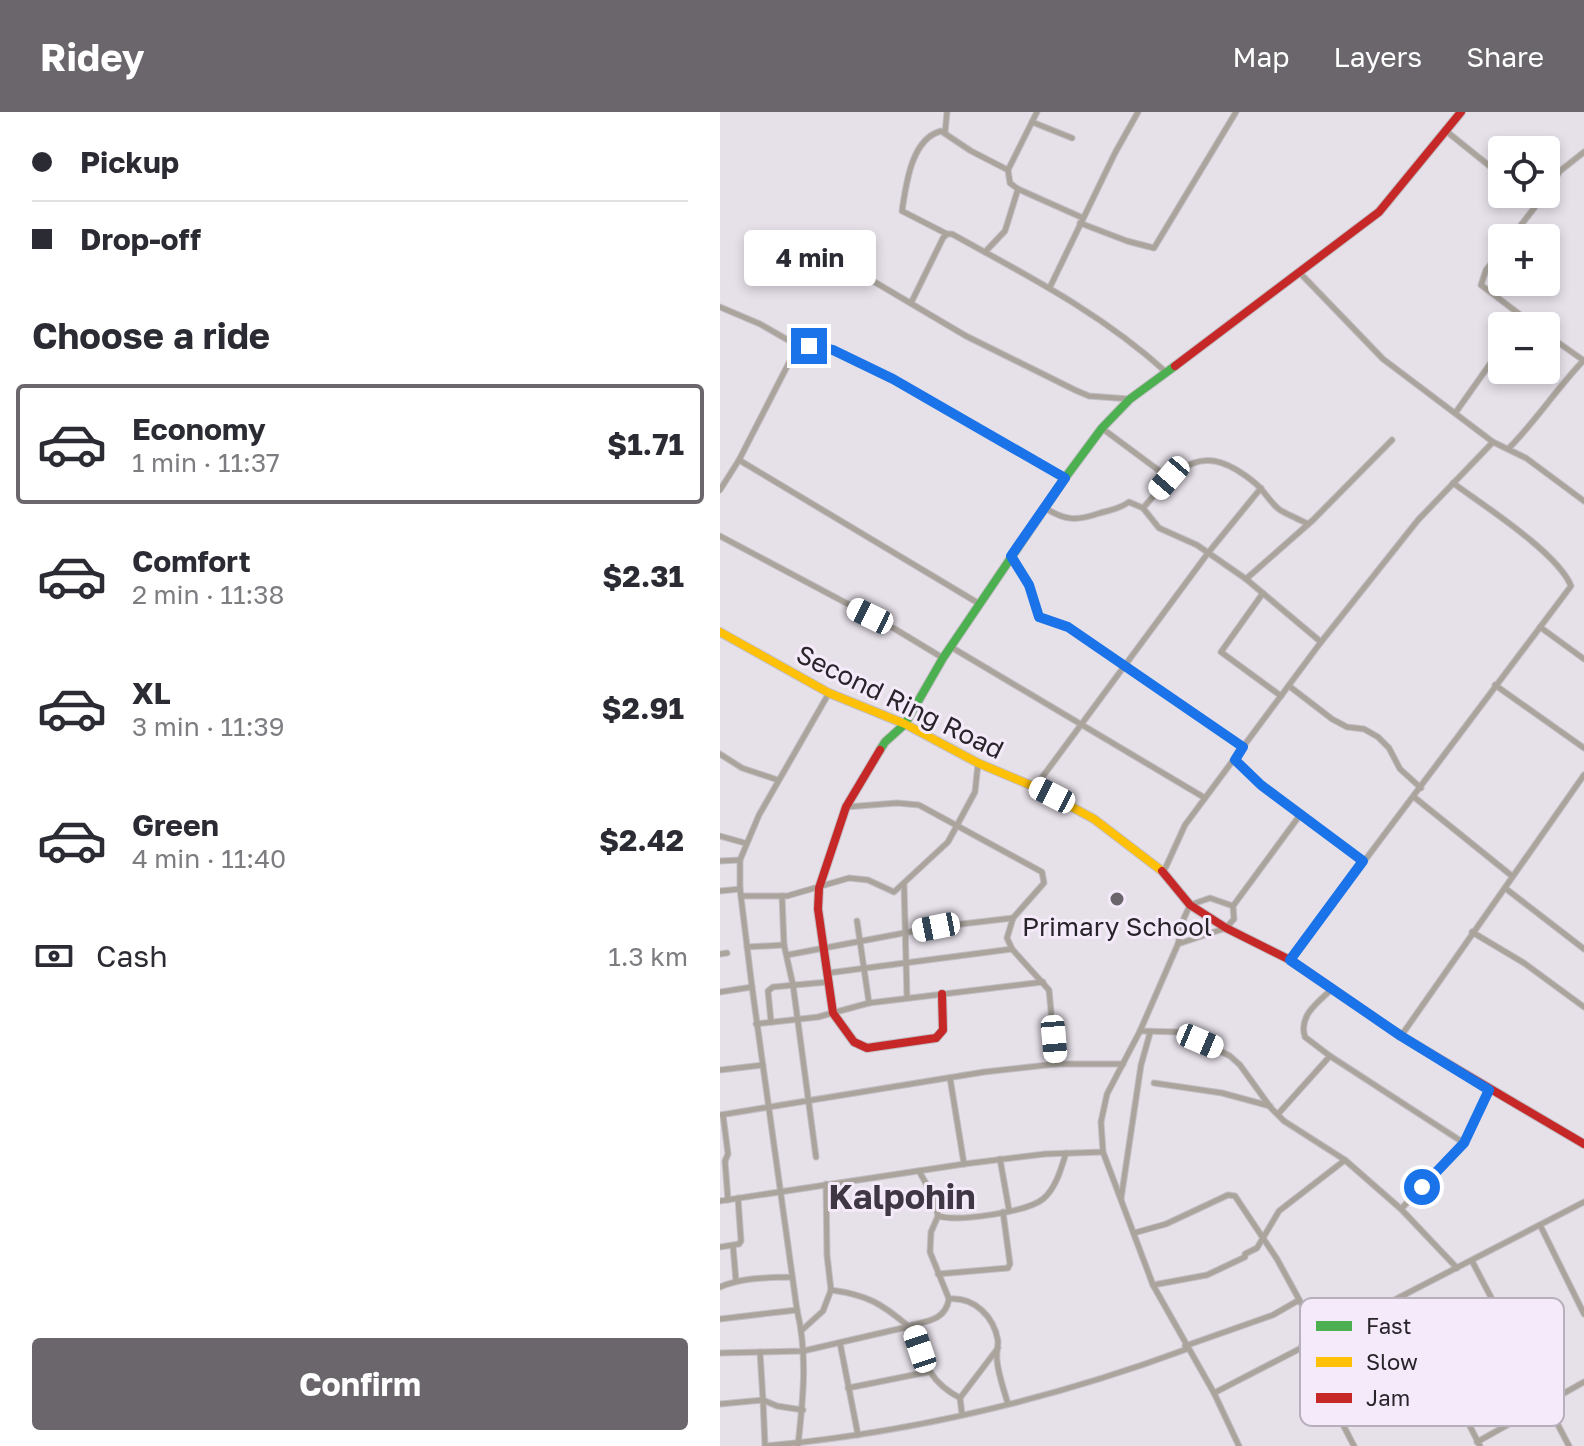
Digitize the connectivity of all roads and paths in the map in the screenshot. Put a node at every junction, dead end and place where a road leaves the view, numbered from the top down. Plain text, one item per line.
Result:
1 (947, 112) edge
2 (1037, 112) edge
3 (1138, 112) edge
4 (1236, 112) edge
5 (1456, 113) edge
6 (1032, 122) junction
7 (1446, 131) junction
8 (945, 133) junction
9 (1072, 138) dead end
10 (1584, 152) edge
11 (1488, 165) edge
12 (1008, 170) junction
13 (1560, 171) edge
14 (1018, 189) junction
15 (1535, 208) edge
16 (1082, 221) junction
17 (1522, 224) edge
18 (947, 234) junction
19 (985, 252) junction
20 (851, 268) dead end
21 (1488, 268) edge
22 (1300, 273) junction
23 (1050, 287) junction
24 (1488, 290) edge
25 (1495, 296) edge
26 (911, 303) junction
27 (720, 307) edge
28 (1515, 312) edge
29 (1560, 344) edge
30 (800, 347) junction
31 (1584, 360) edge
32 (1488, 367) edge
33 (1167, 372) junction
34 (1130, 399) junction
35 (1456, 412) junction
36 (1102, 428) junction
37 (1392, 440) dead end
38 (1493, 442) junction
39 (1509, 448) junction
40 (739, 460) junction
41 (1065, 478) junction
42 (1169, 478) junction
43 (1453, 483) junction
44 (1261, 488) junction
45 (720, 490) edge
46 (1584, 501) edge
47 (1045, 508) junction
48 (1143, 508) junction
49 (1308, 524) junction
50 (720, 536) edge
51 (1208, 553) junction
52 (1011, 556) junction
53 (1246, 579) junction
54 (1263, 593) junction
55 (978, 603) junction
56 (1540, 627) junction
57 (720, 632) edge
58 (1321, 642) junction
59 (950, 647) junction
60 (943, 658) junction
61 (1584, 659) edge
62 (1124, 664) junction
63 (1495, 685) junction
64 (1289, 686) junction
65 (829, 693) junction
66 (1281, 696) junction
67 (905, 724) junction
68 (1080, 724) junction
69 (1243, 747) junction
70 (1584, 748) edge
71 (720, 754) edge
72 (1235, 760) junction
73 (978, 763) junction
74 (1584, 775) edge
75 (778, 780) junction
76 (1035, 787) junction
77 (1421, 788) junction
78 (1414, 797) junction
79 (1205, 798) junction
80 (846, 807) junction
81 (1300, 815) junction
82 (957, 825) junction
83 (720, 836) edge
84 (745, 843) junction
85 (740, 860) junction
86 (720, 861) edge
87 (1363, 861) junction
88 (1164, 872) junction
89 (1512, 876) junction
90 (904, 883) junction
91 (819, 888) junction
92 (1505, 888) junction
93 (720, 891) edge
94 (741, 893) junction
95 (782, 896) junction
96 (1190, 905) junction
97 (1233, 906) junction
98 (1013, 918) junction
99 (857, 921) dead end
100 (1226, 928) junction
101 (1472, 932) junction
102 (904, 934) junction
103 (860, 941) junction
104 (1178, 944) junction
105 (784, 945) junction
106 (747, 947) junction
107 (823, 949) junction
108 (1012, 949) junction
109 (1584, 949) edge
110 (787, 955) junction
111 (1290, 960) junction
112 (905, 961) junction
113 (864, 967) junction
114 (828, 978) junction
115 (1044, 982) junction
116 (793, 985) junction
117 (752, 987) junction
118 (1332, 989) junction
119 (720, 992) edge
120 (942, 994) junction
121 (907, 998) junction
122 (869, 1003) junction
123 (1584, 1007) edge
124 (833, 1013) junction
125 (797, 1020) junction
126 (771, 1022) junction
127 (756, 1024) junction
128 (1140, 1031) junction
129 (1150, 1033) junction
130 (1401, 1036) junction
131 (1330, 1056) junction
132 (1056, 1064) junction
133 (1123, 1064) junction
134 (763, 1065) junction
135 (720, 1070) edge
136 (950, 1078) junction
137 (1154, 1083) dead end
138 (1489, 1090) junction
139 (807, 1102) junction
140 (1270, 1106) junction
141 (769, 1108) junction
142 (1278, 1114) junction
143 (721, 1115) edge
144 (1464, 1143) junction
145 (1584, 1144) edge
146 (1103, 1152) junction
147 (1066, 1153) junction
148 (816, 1157) dead end
149 (1000, 1159) junction
150 (1345, 1160) junction
151 (964, 1164) junction
152 (919, 1171) junction
153 (826, 1184) junction
154 (781, 1191) junction
155 (738, 1198) junction
156 (728, 1200) junction
157 (1121, 1200) junction
158 (720, 1201) edge
159 (1584, 1202) edge
160 (1401, 1209) junction
161 (1006, 1211) junction
162 (938, 1216) junction
163 (1540, 1225) junction
164 (1134, 1233) junction
165 (1263, 1236) junction
166 (733, 1246) junction
167 (720, 1247) edge
168 (1472, 1261) junction
169 (1457, 1268) junction
170 (938, 1274) junction
171 (792, 1277) junction
172 (736, 1281) junction
173 (1153, 1285) junction
174 (720, 1287) edge
175 (831, 1290) junction
176 (1404, 1296) joint
177 (1400, 1298) edge
178 (1491, 1298) edge
179 (949, 1299) junction
180 (1299, 1300) joint
181 (797, 1310) junction
182 (1584, 1314) edge
183 (720, 1319) edge
184 (910, 1326) junction
185 (802, 1330) junction
186 (840, 1343) junction
187 (1300, 1346) edge
188 (998, 1348) junction
189 (1186, 1348) junction
190 (803, 1351) junction
191 (760, 1352) junction
192 (720, 1353) edge
193 (928, 1372) junction
194 (1584, 1382) edge
195 (848, 1388) junction
196 (1214, 1393) junction
197 (1564, 1393) edge
198 (960, 1398) junction
199 (763, 1400) junction
200 (720, 1404) edge
201 (1008, 1404) junction
202 (803, 1410) junction
203 (962, 1414) junction
204 (1344, 1426) edge
205 (1470, 1426) edge
206 (1508, 1426) edge
207 (1558, 1426) edge
208 (858, 1435) junction
209 (798, 1444) edge
210 (1479, 1444) edge
211 (1239, 1446) edge
212 (1354, 1446) edge
213 (1569, 1446) edge

1 - 8 street
2 - 6 street
3 - 16 street
4 - 16 street
5 - 7 street
6 - 9 street
6 - 12 street
7 - 11 street
7 - 22 street
8 - 12 street
8 - 18 street
10 - 13 street
12 - 14 street
14 - 16 street
14 - 19 street
15 - 17 street
16 - 23 street
18 - 19 street
18 - 26 street
19 - 23 street
20 - 26 street
21 - 24 street
22 - 33 street
22 - 35 street
23 - 33 street
25 - 28 street
26 - 34 street
27 - 30 street
29 - 31 street
30 - 40 street
30 - 41 street
31 - 39 street
32 - 35 street
33 - 34 street
34 - 36 street
35 - 38 street
36 - 41 street
36 - 42 street
37 - 49 street
38 - 39 street
38 - 43 street
39 - 46 street
40 - 45 street
40 - 55 street
41 - 47 street
42 - 44 street
42 - 48 street
43 - 56 street
43 - 58 street
44 - 49 street
44 - 51 street
47 - 48 street
47 - 52 street
48 - 51 street
49 - 53 street
50 - 60 street
51 - 53 street
51 - 62 street
52 - 55 street
52 - 62 street
53 - 54 street
54 - 58 street
54 - 66 street
55 - 59 street
56 - 61 street
56 - 63 street
57 - 65 street, Second Ring Road
58 - 64 street
59 - 60 street
59 - 68 street
60 - 67 street
62 - 68 street
62 - 69 street
63 - 70 street
63 - 77 street
64 - 66 street
64 - 77 street
65 - 67 street, Second Ring Road
65 - 75 street
66 - 69 street
67 - 73 street, Second Ring Road
67 - 80 street
68 - 76 street
68 - 79 street
69 - 72 street
71 - 75 street
72 - 79 street
72 - 81 street
73 - 76 street, Second Ring Road
73 - 82 street
74 - 89 street
75 - 84 street
76 - 88 street, Second Ring Road
77 - 78 street
78 - 87 street
78 - 89 street
79 - 88 street
80 - 82 street
80 - 91 street
81 - 87 street
81 - 97 street
82 - 90 street
82 - 98 street
83 - 84 street
84 - 85 street
85 - 86 street
85 - 94 street
87 - 111 street
88 - 96 street, Second Ring Road
89 - 92 street
90 - 91 street
90 - 102 street
91 - 95 street
91 - 107 street
92 - 101 street
92 - 109 street
93 - 94 street
94 - 95 street
94 - 106 street
95 - 105 street
96 - 97 street
96 - 100 street, Second Ring Road
96 - 104 street
97 - 100 street
98 - 102 street
98 - 108 street
99 - 103 street
100 - 104 street
100 - 111 street, Second Ring Road
101 - 123 street
101 - 130 street
102 - 103 street
102 - 112 street
103 - 107 street
103 - 113 street
104 - 128 street
105 - 106 street
105 - 110 street
106 - 117 street
107 - 110 street
107 - 114 street
108 - 112 street
108 - 115 street
110 - 116 street
111 - 118 street, Second Ring Road
112 - 113 street
112 - 121 street
113 - 114 street
113 - 122 street
114 - 116 street
114 - 124 street
115 - 120 street
115 - 132 street
116 - 125 street
116 - 126 street
117 - 119 street
117 - 127 street
118 - 130 street, Second Ring Road
118 - 131 street
120 - 121 street
120 - 124 street
121 - 122 street
122 - 124 street
124 - 125 street
125 - 126 street
125 - 139 street
126 - 127 street
127 - 134 street
128 - 129 street
128 - 133 street
129 - 140 street
129 - 157 street
130 - 138 street, Second Ring Road
131 - 142 street
131 - 144 street
132 - 133 street
132 - 136 street
133 - 146 street
134 - 135 street
134 - 141 street
136 - 139 street
136 - 151 street
137 - 140 street
138 - 144 street
138 - 145 street, Second Ring Road
139 - 141 street
139 - 148 street
140 - 142 street
141 - 143 street
141 - 154 street
142 - 150 street
143 - 156 street
144 - 160 street
146 - 147 street
146 - 157 street
147 - 149 street
147 - 161 street
149 - 151 street
149 - 161 street
150 - 160 street
150 - 165 street
151 - 152 street
152 - 153 street
152 - 162 street
153 - 154 street
153 - 175 street
154 - 155 street
154 - 171 street
155 - 156 street
155 - 166 street
156 - 158 street
157 - 164 street
159 - 163 street
160 - 169 street
161 - 162 street
161 - 170 street
162 - 170 street
163 - 168 street
163 - 182 street
164 - 165 street
164 - 173 street
165 - 173 street
165 - 180 street
166 - 167 street
166 - 172 street
168 - 169 street
168 - 178 street
169 - 176 street
170 - 179 street
171 - 172 street
171 - 181 street
172 - 174 street
173 - 189 street
175 - 184 street
175 - 185 street
176 - 177 street
179 - 184 street
179 - 188 street
180 - 189 street
181 - 183 street
181 - 185 street
184 - 186 street
184 - 193 street
185 - 190 street
186 - 190 street
186 - 195 street
187 - 196 street
188 - 198 street
188 - 201 street
189 - 196 street
189 - 201 street
190 - 191 street
190 - 202 street
191 - 192 street
191 - 199 street
193 - 195 street
193 - 198 street
194 - 197 street
195 - 208 street
196 - 211 street
198 - 203 street
199 - 200 street
199 - 202 street
199 - 209 street
201 - 203 street
202 - 209 street
203 - 208 street
204 - 212 street
205 - 210 street
206 - 210 street
207 - 213 street
208 - 209 street

